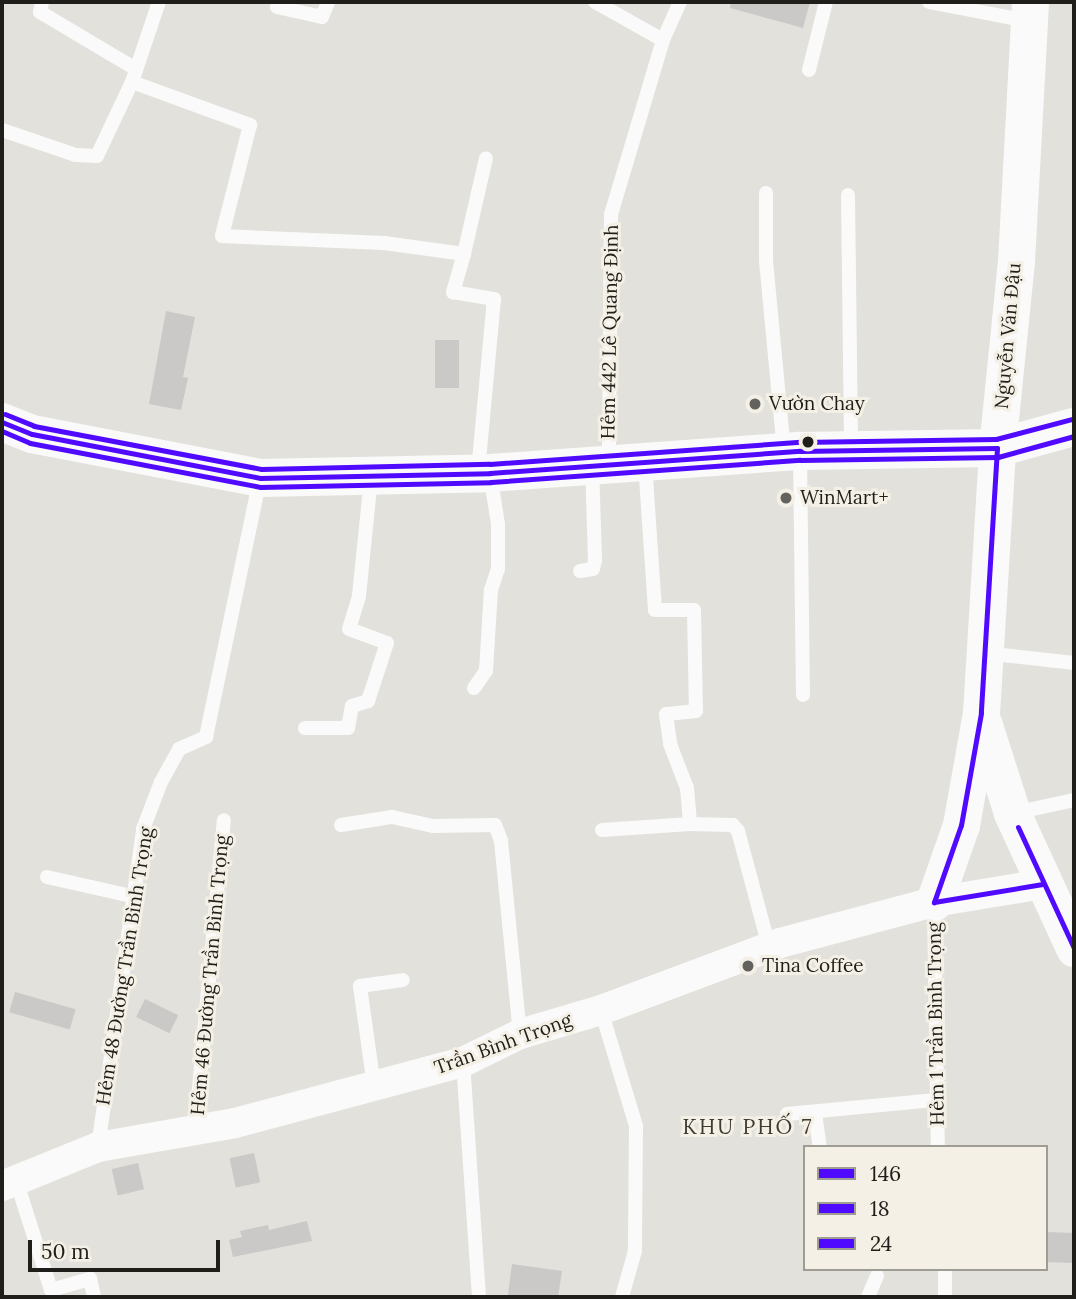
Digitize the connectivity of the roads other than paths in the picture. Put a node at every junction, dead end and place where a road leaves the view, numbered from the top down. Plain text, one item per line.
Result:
1 (42, 2) edge
2 (159, 2) edge
3 (328, 2) edge
4 (595, 2) edge
5 (680, 2) edge
6 (826, 2) edge
7 (929, 2) edge
8 (277, 7) dead end
9 (1030, 11) edge
10 (663, 40) junction
11 (809, 69) dead end
12 (134, 75) junction
13 (2, 130) edge
14 (486, 158) dead end
15 (766, 194) dead end
16 (848, 195) dead end
17 (464, 254) junction
18 (2, 422) edge
19 (1074, 426) edge
20 (997, 448) junction
21 (851, 450) junction
22 (792, 452) junction
23 (615, 464) junction
24 (484, 472) junction
25 (371, 476) junction
26 (260, 478) junction
27 (580, 571) dead end
28 (983, 653) junction
29 (1074, 663) edge
30 (474, 688) dead end
31 (803, 695) dead end
32 (981, 713) junction
33 (304, 729) dead end
34 (1074, 800) edge
35 (1012, 813) junction
36 (224, 820) dead end
37 (690, 824) junction
38 (341, 825) dead end
39 (961, 825) junction
40 (602, 830) dead end
41 (47, 877) dead end
42 (1043, 884) junction
43 (135, 897) junction
44 (934, 902) junction
45 (769, 947) junction
46 (1074, 948) edge
47 (403, 980) dead end
48 (601, 1010) junction
49 (520, 1034) junction
50 (463, 1062) junction
51 (374, 1086) junction
52 (936, 1100) junction
53 (815, 1113) junction
54 (787, 1114) dead end
55 (195, 1130) junction
56 (820, 1145) edge
57 (938, 1145) edge
58 (97, 1147) junction
59 (9, 1183) edge
60 (945, 1271) edge
61 (877, 1276) dead end
62 (94, 1297) edge
63 (470, 1297) edge
64 (479, 1297) edge
65 (622, 1297) edge
66 (868, 1297) edge
67 (945, 1297) edge

1 - 12 lane
2 - 12 lane
3 - 8 lane
4 - 10 lane
5 - 10 lane, Hẻm 442 Lê Quang Định
6 - 11 lane
7 - 9 lane
9 - 20 street, Nguyễn Văn Đậu
10 - 23 lane, Hẻm 442 Lê Quang Định
12 - 13 lane
12 - 17 lane
14 - 17 lane
15 - 22 lane
16 - 21 lane
17 - 24 lane
18 - 26 main road
19 - 20 main road
20 - 21 main road
20 - 28 street, Nguyễn Văn Đậu
21 - 22 main road
22 - 23 main road
22 - 31 lane
23 - 24 main road
23 - 27 lane
23 - 37 lane
24 - 25 main road
24 - 30 lane
25 - 26 main road
25 - 33 lane
26 - 43 lane, Hẻm 48 Đường Trần Bình Trọng
28 - 29 lane
28 - 32 street, Nguyễn Văn Đậu
32 - 35 street, Nguyễn Văn Đậu
32 - 39 street, Nguyễn Văn Đậu
34 - 35 lane
35 - 39 street
35 - 42 street, Nguyễn Văn Đậu
36 - 55 lane, Hẻm 46 Đường Trần Bình Trọng
37 - 40 lane
37 - 45 lane
38 - 49 lane
39 - 44 street, Nguyễn Văn Đậu
41 - 43 lane
42 - 44 street, Trần Bình Trọng
42 - 46 street, Nguyễn Văn Đậu
43 - 58 lane, Hẻm 48 Đường Trần Bình Trọng
44 - 45 street, Trần Bình Trọng
44 - 52 lane, Hẻm 1 Trần Bình Trọng
45 - 48 street, Trần Bình Trọng
47 - 51 lane
48 - 49 street, Trần Bình Trọng
48 - 65 lane
49 - 50 street, Trần Bình Trọng
50 - 51 street, Trần Bình Trọng
50 - 64 lane
51 - 55 street, Trần Bình Trọng
52 - 53 lane
52 - 57 lane, Hẻm 1 Trần Bình Trọng
53 - 54 lane
53 - 56 lane
55 - 58 street, Trần Bình Trọng
58 - 59 street, Trần Bình Trọng
59 - 62 lane
60 - 67 lane
61 - 66 lane
63 - 64 lane

